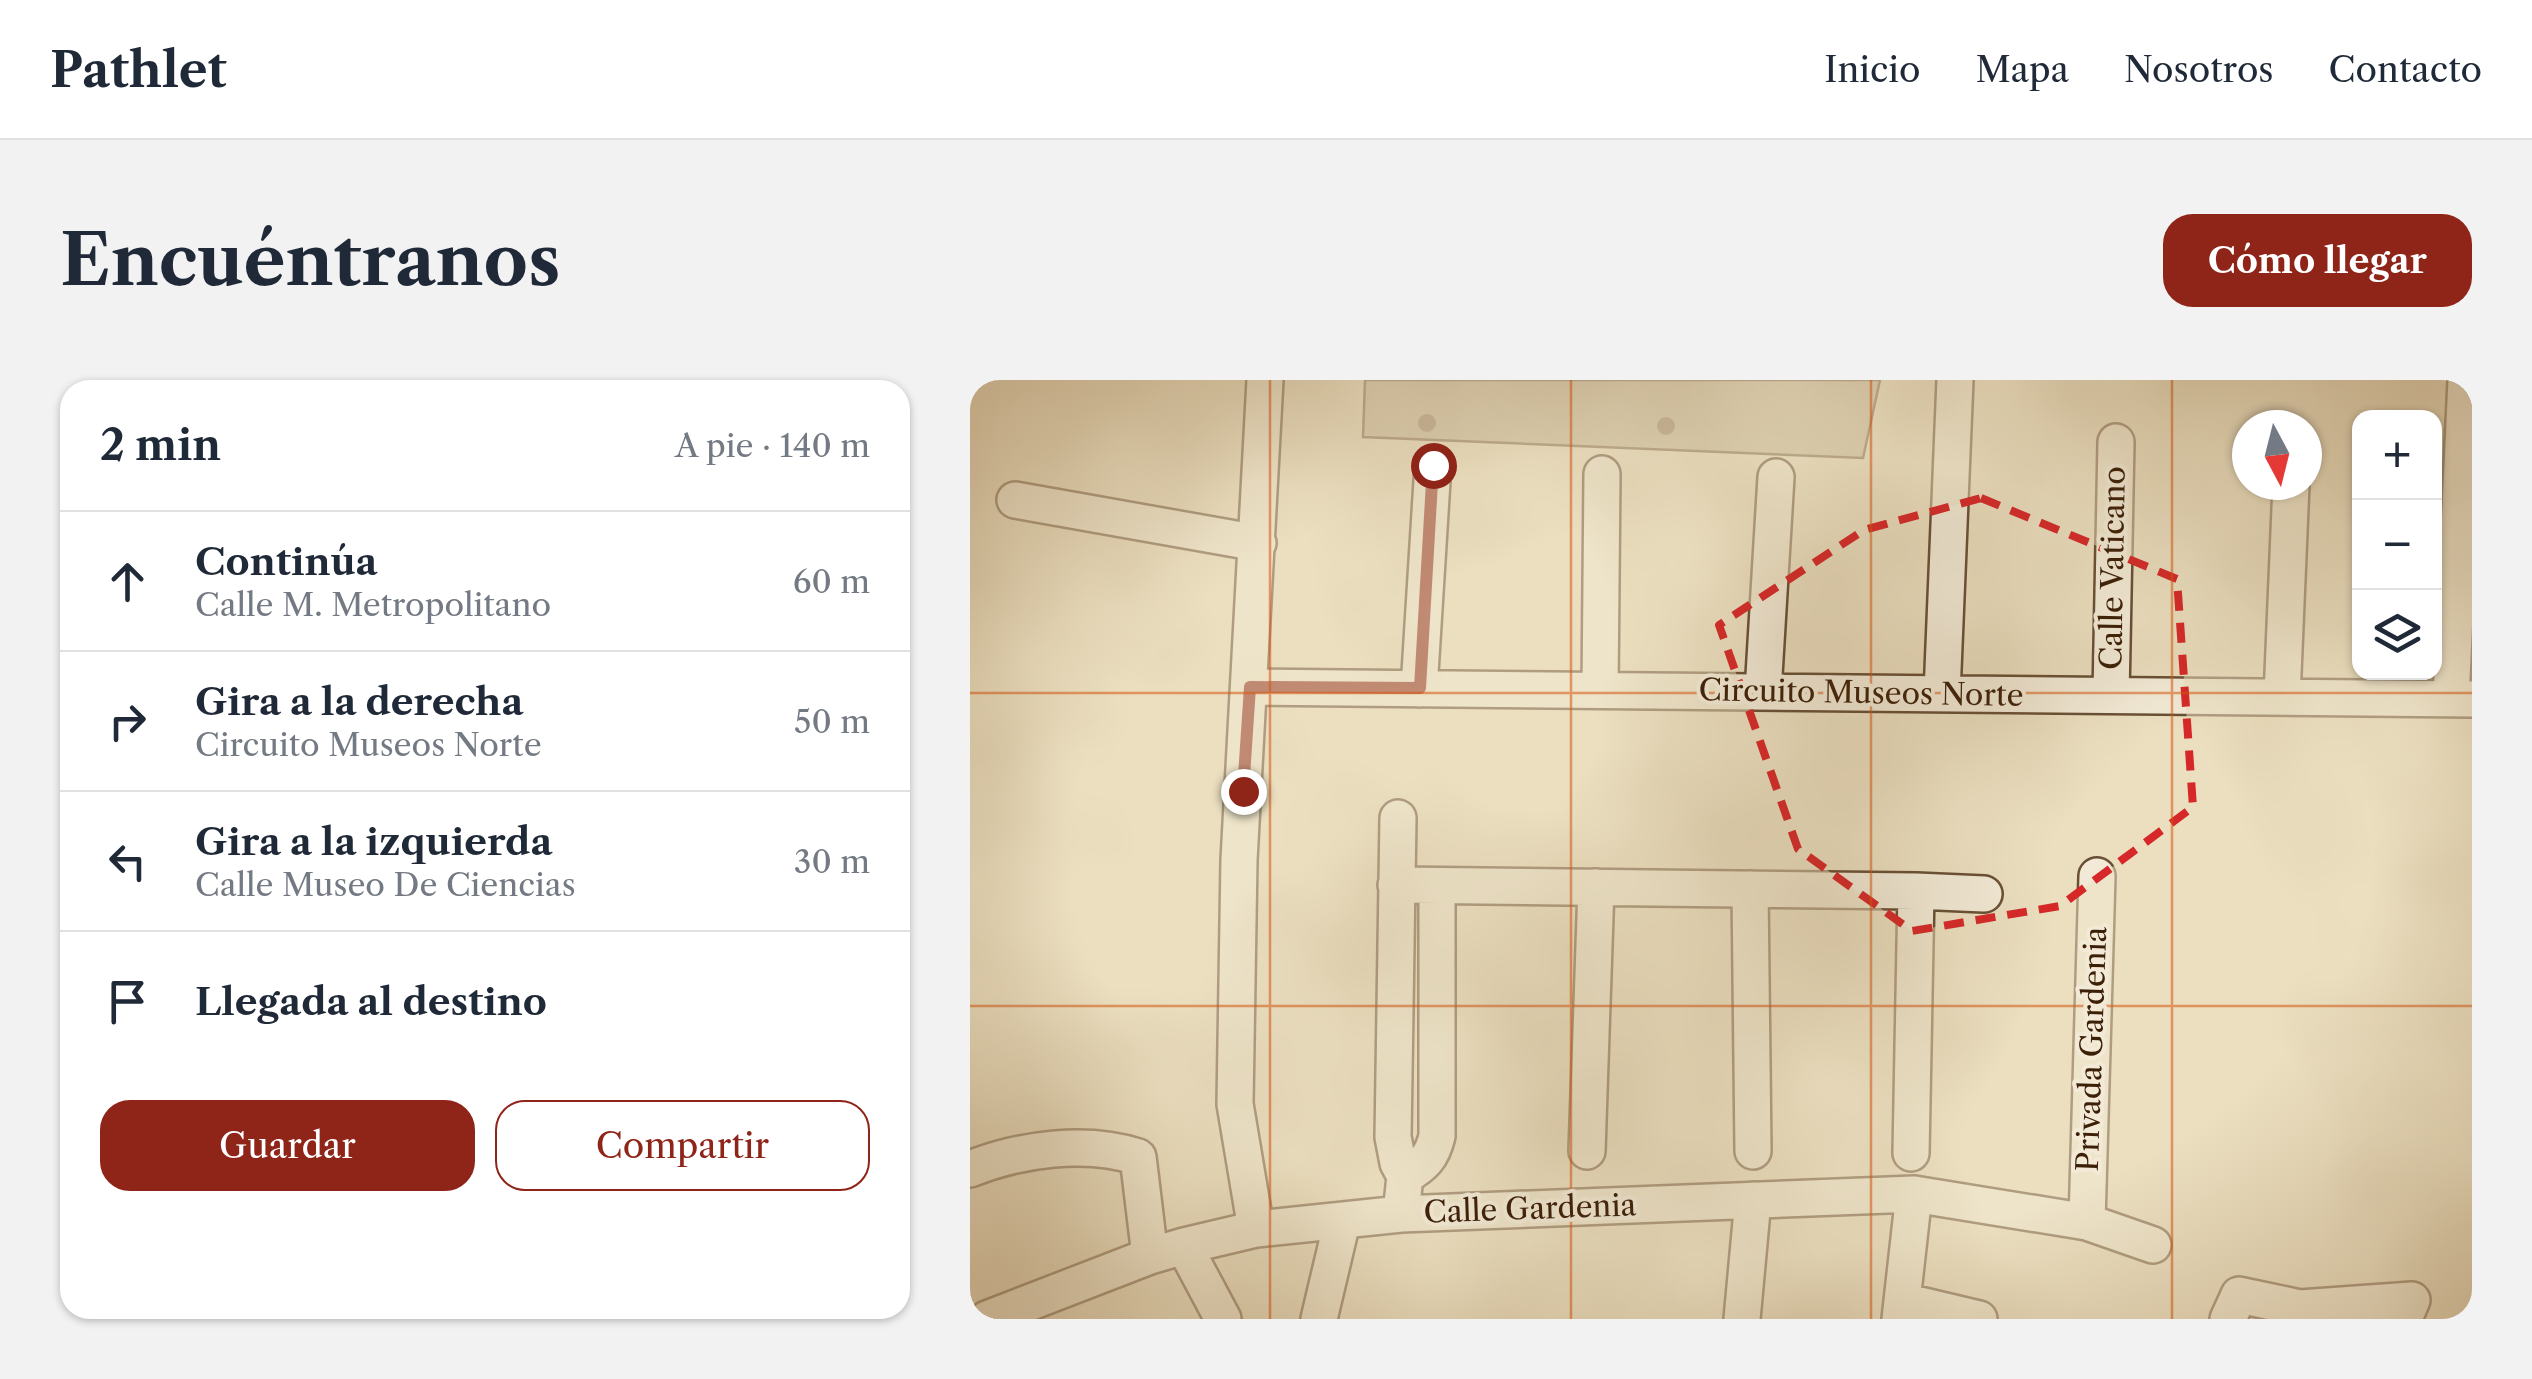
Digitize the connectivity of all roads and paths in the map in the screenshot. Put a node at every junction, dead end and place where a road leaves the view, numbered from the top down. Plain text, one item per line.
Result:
1 (1265, 380) edge
2 (1955, 380) edge
3 (2466, 380) edge
4 (2116, 442) dead end
5 (1433, 465) dead end
6 (1602, 474) dead end
7 (1776, 477) dead end
8 (1016, 500) dead end
9 (2290, 500) edge
10 (1258, 543) junction
11 (1250, 687) junction
12 (1420, 688) junction
13 (1600, 690) junction
14 (1764, 692) junction
15 (1942, 694) junction
16 (2111, 695) junction
17 (2282, 697) junction
18 (2461, 699) edge
19 (1398, 818) dead end
20 (2097, 876) dead end
21 (1396, 885) junction
22 (1438, 886) junction
23 (1596, 887) junction
24 (1750, 889) junction
25 (1916, 890) junction
26 (1984, 894) dead end
27 (1587, 1150) dead end
28 (1753, 1151) dead end
29 (1911, 1153) dead end
30 (970, 1169) edge
31 (1406, 1176) junction
32 (1914, 1194) junction
33 (1753, 1200) junction
34 (1401, 1214) junction
35 (1342, 1222) junction
36 (2086, 1222) junction
37 (1256, 1229) junction
38 (2153, 1245) dead end
39 (1184, 1246) junction
40 (1150, 1256) junction
41 (1901, 1310) edge
42 (2408, 1310) edge
43 (2297, 1313) edge
44 (988, 1319) edge
45 (1223, 1319) edge
46 (1319, 1319) edge
47 (1742, 1319) edge
48 (1979, 1319) edge
49 (2228, 1319) edge

1 - 10 street
2 - 15 street
3 - 18 street
4 - 16 street, Calle Vaticano
5 - 12 street
6 - 13 street
7 - 14 street
8 - 10 street
9 - 17 street
10 - 11 street
11 - 12 street, Circuito Museos Norte
11 - 37 street
12 - 13 street, Circuito Museos Norte
13 - 14 street, Circuito Museos Norte
14 - 15 street, Circuito Museos Norte
15 - 16 street, Circuito Museos Norte
16 - 17 street, Circuito Museos Norte
17 - 18 street, Circuito Museos Norte
19 - 21 street
20 - 36 street, Privada Gardenia
21 - 22 street
21 - 31 street
22 - 23 street
22 - 31 street
23 - 24 street
23 - 27 street
24 - 25 street
24 - 28 street
25 - 26 street
25 - 29 street
30 - 40 street
31 - 34 street
32 - 33 street, Calle Gardenia
32 - 36 street, Calle Gardenia
32 - 41 street
33 - 34 street, Calle Gardenia
33 - 47 street
34 - 35 street, Calle Gardenia
35 - 37 street, Calle Gardenia
35 - 46 street
36 - 38 street, Calle Gardenia
37 - 39 street, Calle Gardenia
39 - 40 street, Calle Gardenia
39 - 45 street
40 - 44 street, Calle Gardenia
41 - 48 street
42 - 43 street
43 - 49 street

